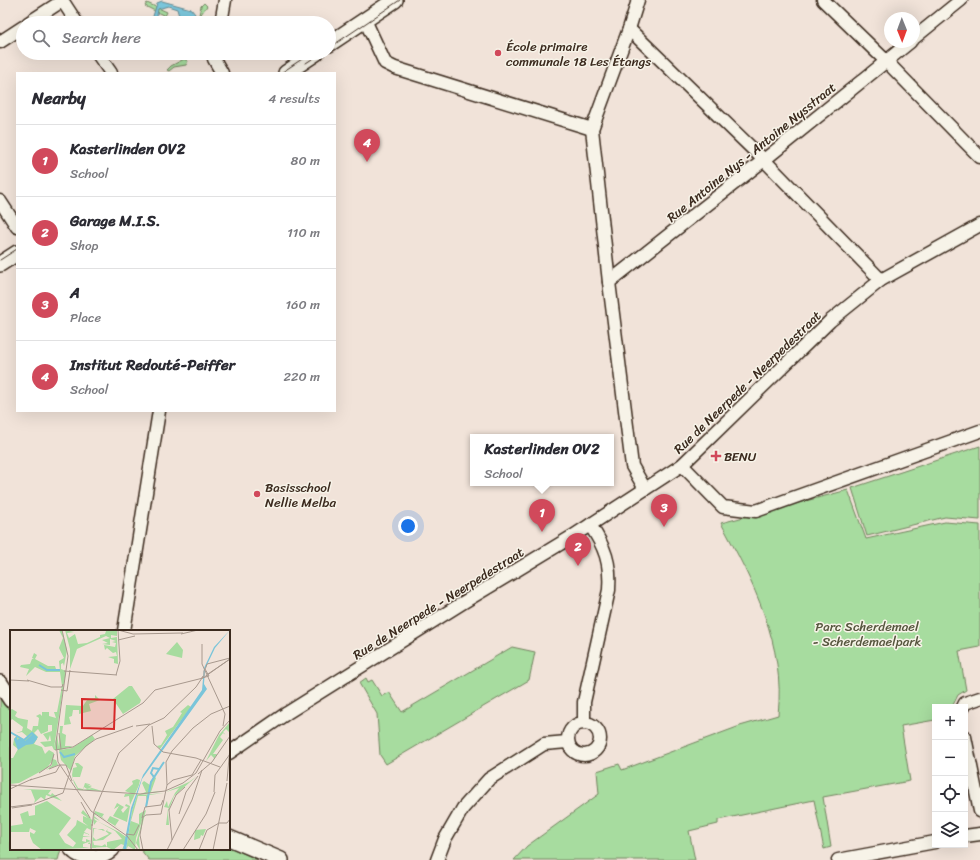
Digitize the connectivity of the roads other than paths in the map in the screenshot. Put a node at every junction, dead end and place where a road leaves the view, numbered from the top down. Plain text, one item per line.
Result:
1 (225, 0) edge
2 (395, 0) edge
3 (638, 0) edge
4 (822, 0) edge
5 (961, 0) edge
6 (62, 1) edge
7 (39, 16) edge
8 (72, 16) edge
9 (222, 16) edge
10 (365, 20) junction
11 (629, 29) junction
12 (16, 32) edge
13 (920, 33) edge
14 (336, 39) edge
15 (0, 42) edge
16 (902, 48) edge
17 (102, 60) edge
18 (214, 60) edge
19 (306, 60) edge
20 (886, 61) junction
21 (110, 72) edge
22 (221, 72) edge
23 (288, 72) edge
24 (592, 129) junction
25 (980, 157) edge
26 (764, 160) junction
27 (0, 201) edge
28 (16, 225) edge
29 (980, 225) edge
30 (16, 253) edge
31 (0, 264) edge
32 (881, 280) junction
33 (609, 282) junction
34 (159, 412) edge
35 (980, 431) edge
36 (682, 465) junction
37 (645, 489) junction
38 (590, 525) junction
39 (124, 630) edge
40 (0, 683) edge
41 (10, 698) edge
42 (980, 698) edge
43 (964, 704) edge
44 (584, 722) junction
45 (966, 740) edge
46 (567, 742) junction
47 (230, 752) edge
48 (980, 811) edge
49 (980, 834) edge
50 (968, 836) edge
51 (230, 838) edge
52 (932, 843) edge
53 (111, 850) edge
54 (72, 854) edge
55 (105, 858) edge
56 (281, 860) edge
57 (437, 860) edge
58 (838, 860) edge

1 - 9 street
2 - 10 street
3 - 11 street
4 - 20 street
5 - 13 street
6 - 7 street
6 - 8 street
10 - 14 street
10 - 24 street
11 - 24 street
11 - 26 street
12 - 15 street
16 - 20 street, Rue Antoine Nys - Antoine Nysstraat
17 - 21 street
18 - 22 street
19 - 23 street
20 - 25 street
20 - 26 street, Rue Antoine Nys - Antoine Nysstraat
24 - 33 street
26 - 32 street
26 - 33 street, Rue Antoine Nys - Antoine Nysstraat
27 - 28 street
29 - 32 street, Rue de Neerpede - Neerpedestraat
30 - 31 street
32 - 36 street, Rue de Neerpede - Neerpedestraat
33 - 37 street
34 - 39 street
35 - 36 street
36 - 37 street, Rue de Neerpede - Neerpedestraat
37 - 38 street, Rue de Neerpede - Neerpedestraat
38 - 44 street
38 - 47 street, Rue de Neerpede - Neerpedestraat
40 - 41 street
42 - 43 street
44 - 46 street
44 - 46 street
45 - 48 street
46 - 57 street
49 - 50 street
51 - 56 street
52 - 58 street
53 - 55 street
54 - 55 street

